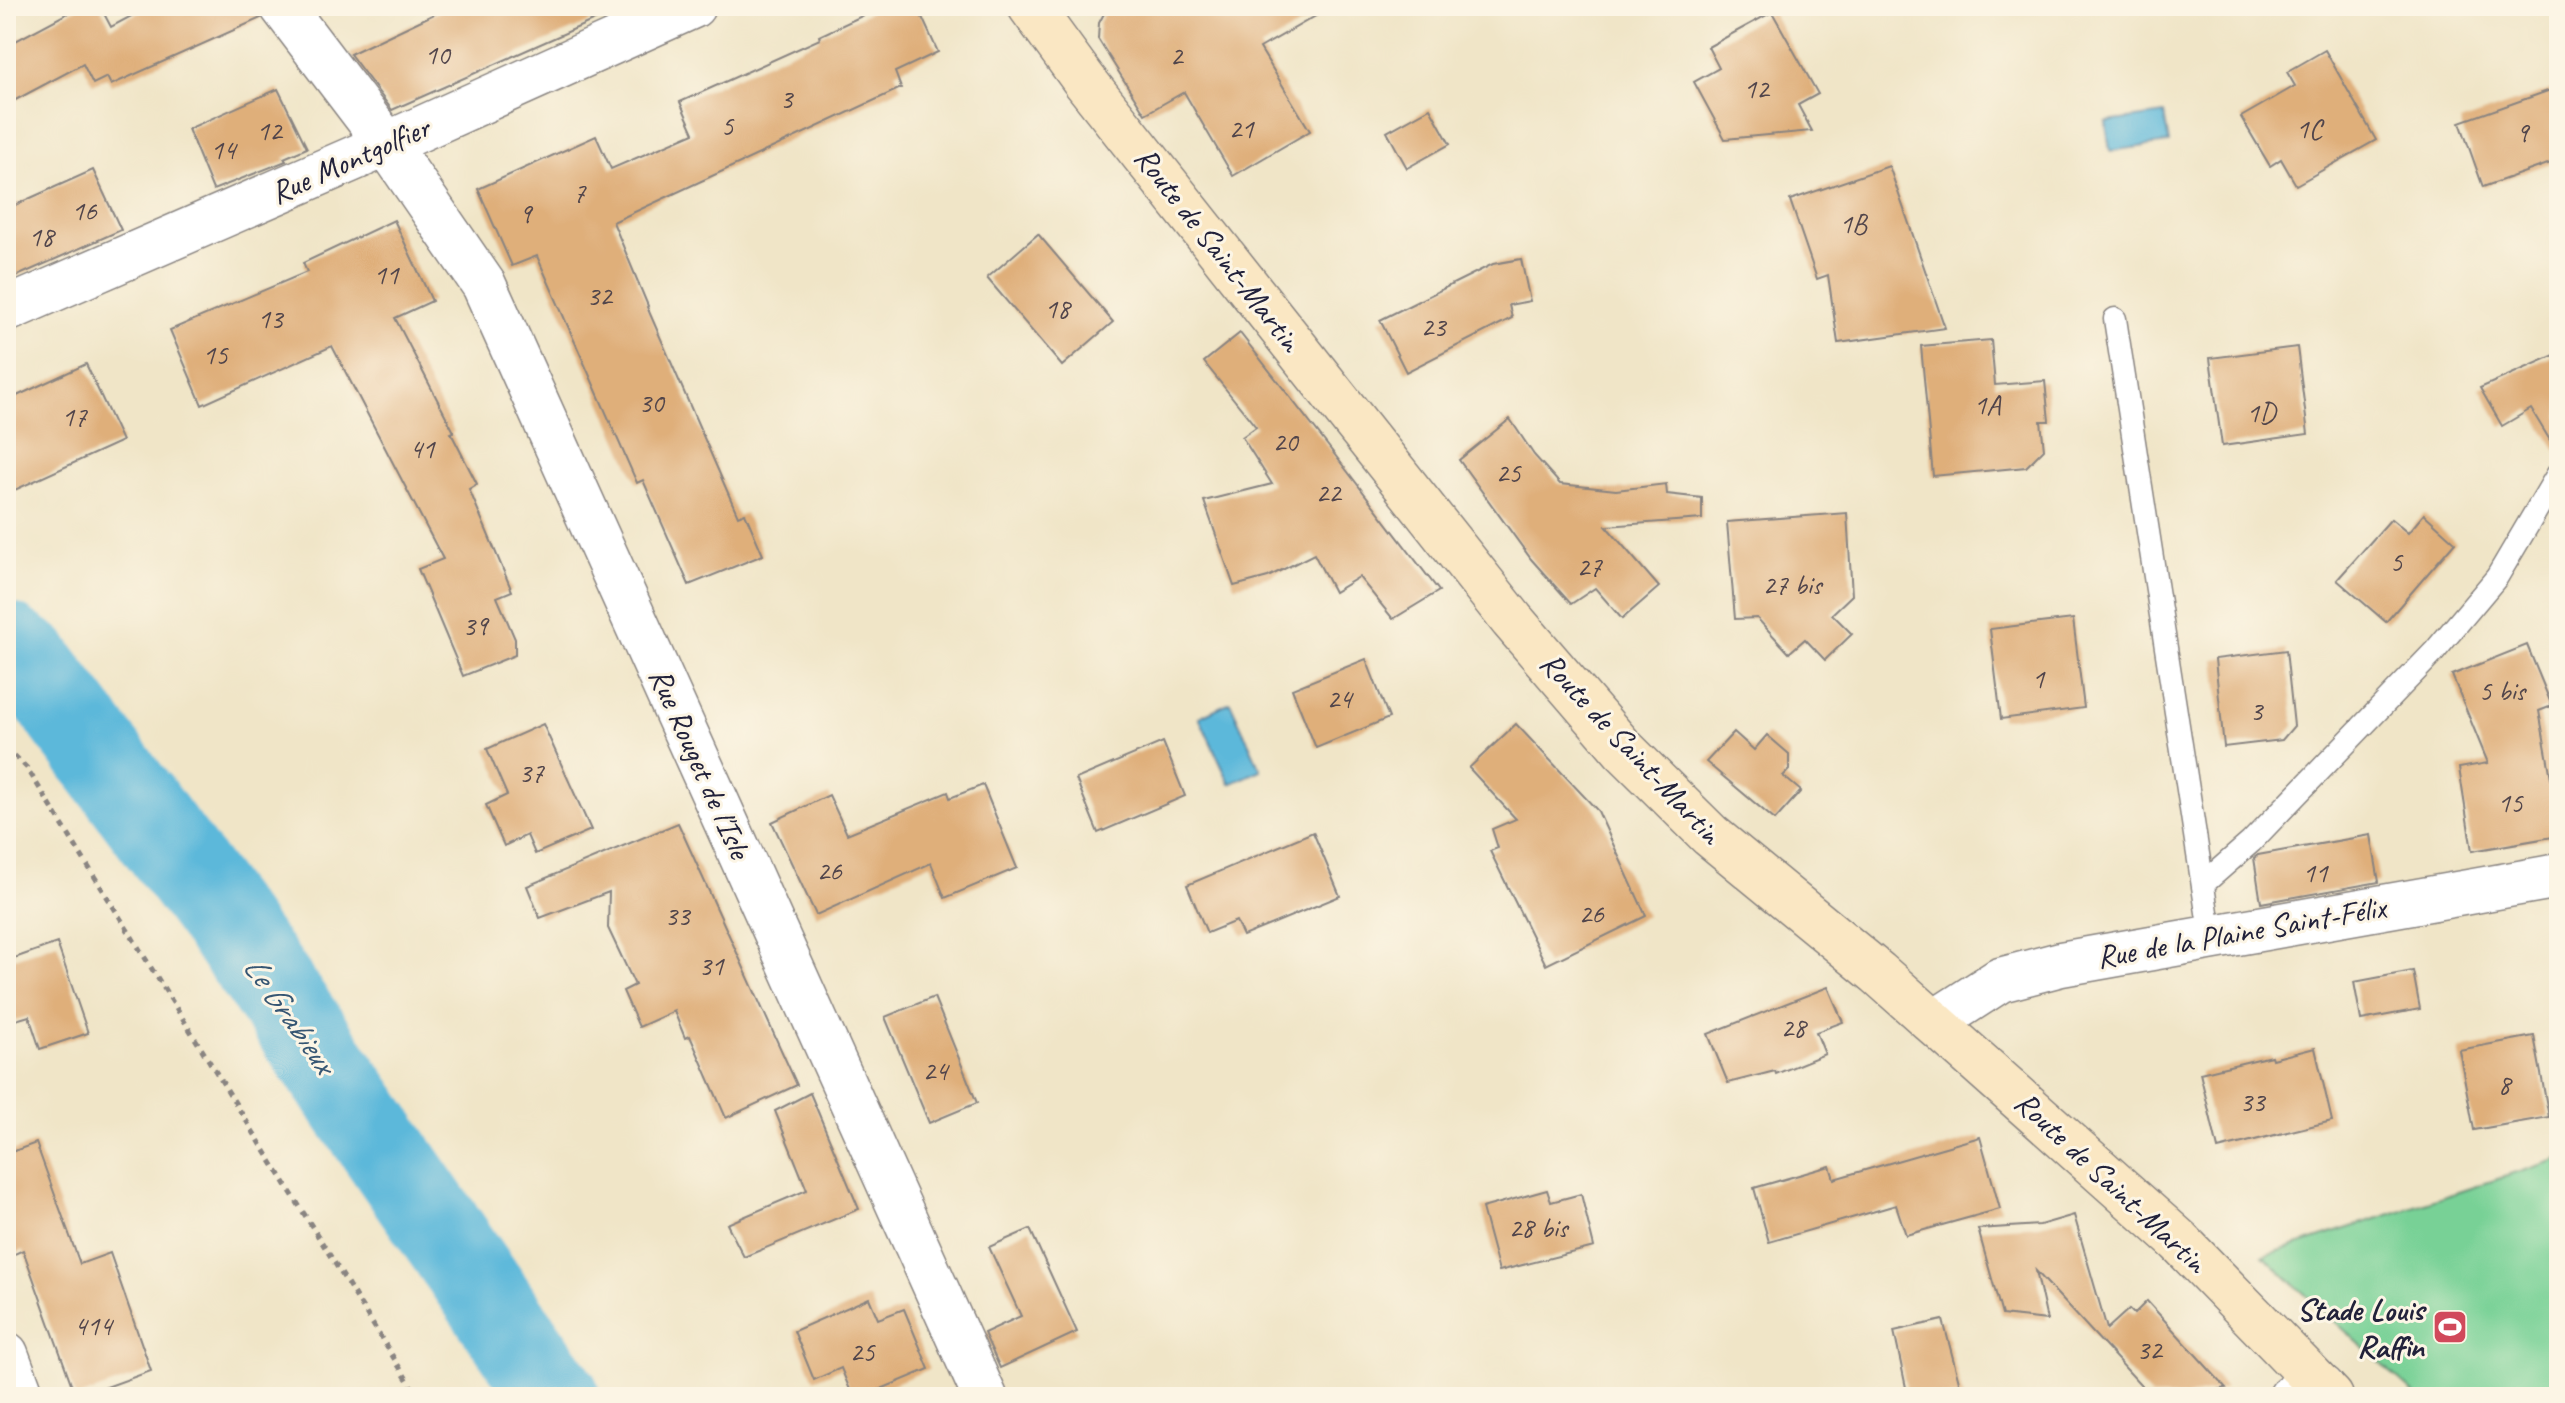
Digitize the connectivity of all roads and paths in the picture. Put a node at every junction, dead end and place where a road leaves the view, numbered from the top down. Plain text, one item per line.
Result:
1 (282, 6) edge
2 (693, 6) edge
3 (1044, 10) edge
4 (387, 144) junction
5 (6, 310) edge
6 (2115, 319) dead end
7 (2559, 472) edge
8 (6, 747) edge
9 (2559, 876) edge
10 (2203, 884) junction
11 (2211, 938) junction
12 (1935, 1022) junction
13 (6, 1354) edge
14 (2315, 1394) edge
15 (22, 1397) edge
16 (418, 1397) edge
17 (985, 1397) edge

1 - 4 street, Rue Rouget de l'Isle
2 - 4 street, Rue Montgolfier
3 - 12 main road, Route de Saint-Martin
4 - 5 street, Rue Montgolfier
4 - 17 street, Rue Rouget de l'Isle
6 - 10 lane
7 - 10 lane
8 - 16 path
9 - 11 street, Rue de la Plaine Saint-Félix
10 - 11 lane
11 - 12 street, Rue de la Plaine Saint-Félix
12 - 14 main road, Route de Saint-Martin
13 - 15 street

